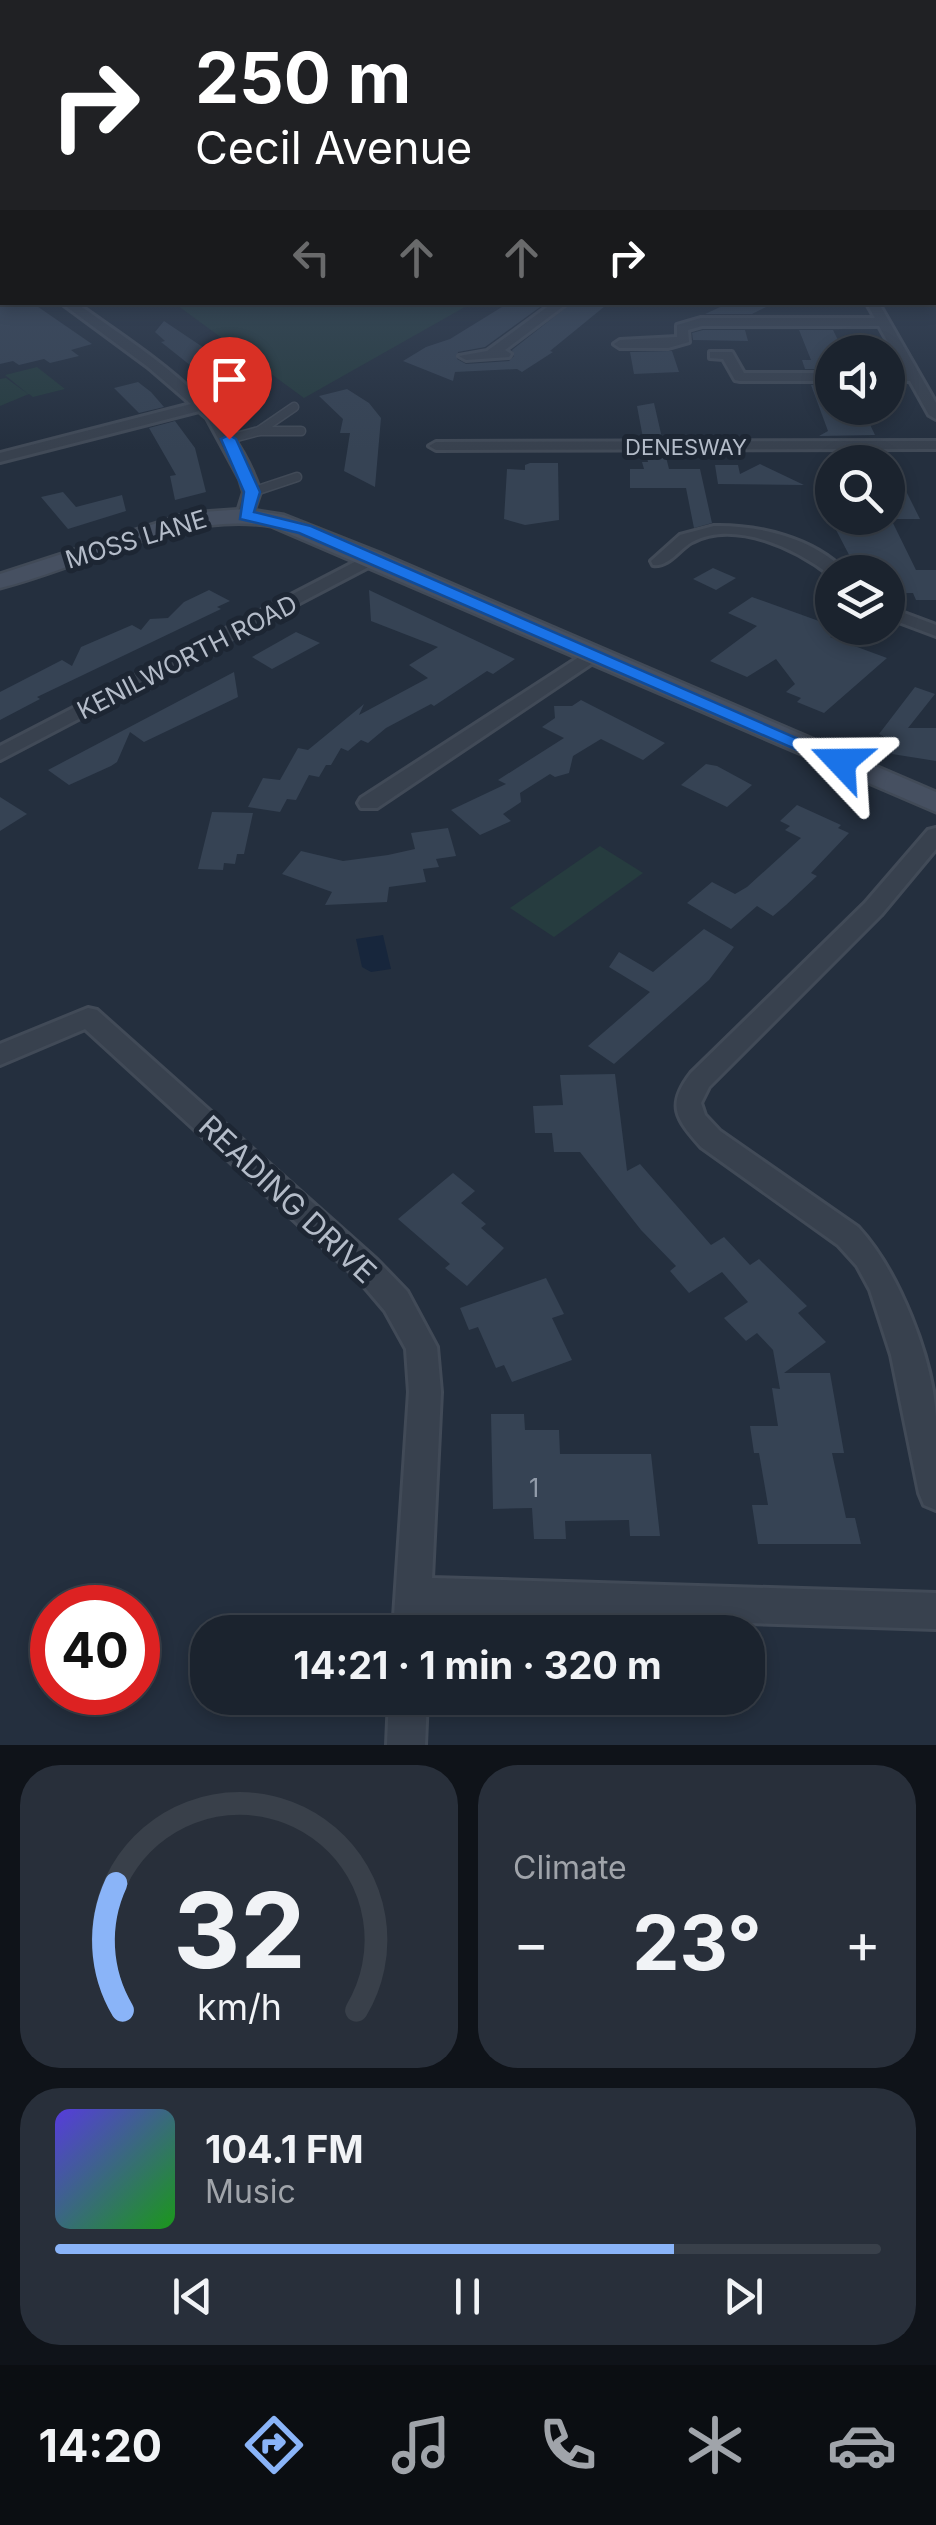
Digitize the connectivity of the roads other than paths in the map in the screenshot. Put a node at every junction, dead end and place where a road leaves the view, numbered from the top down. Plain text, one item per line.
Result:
1 (70, 305) edge
2 (559, 305) edge
3 (874, 305) edge
4 (883, 322) junction
5 (620, 344) dead end
6 (508, 354) dead end
7 (490, 355) junction
8 (715, 355) dead end
9 (466, 356) dead end
10 (815, 377) edge
11 (905, 377) edge
12 (916, 377) junction
13 (202, 406) junction
14 (294, 407) dead end
15 (936, 415) edge
16 (258, 431) junction
17 (301, 431) dead end
18 (229, 439) junction
19 (936, 445) edge
20 (436, 446) dead end
21 (0, 458) edge
22 (297, 476) dead end
23 (249, 504) junction
24 (815, 555) edge
25 (372, 558) junction
26 (659, 560) dead end
27 (0, 580) edge
28 (905, 619) edge
29 (936, 631) edge
30 (592, 654) junction
31 (0, 754) edge
32 (369, 803) dead end
33 (936, 803) edge
34 (936, 835) edge
35 (0, 1055) edge
36 (936, 1493) edge
37 (412, 1594) junction
38 (936, 1611) edge
39 (411, 1615) edge
40 (407, 1715) edge
41 (406, 1745) edge

1 - 13 street
2 - 7 street
3 - 4 street
4 - 5 street
4 - 12 street
6 - 7 street
7 - 9 street
8 - 10 street
11 - 12 street
12 - 15 street
13 - 18 street
13 - 21 street
14 - 16 lane
16 - 17 lane
16 - 18 lane
18 - 23 street
19 - 20 street, DENESWAY
22 - 23 lane
23 - 25 street, MOSS LANE
23 - 27 street, MOSS LANE
24 - 26 street
25 - 30 street, MOSS LANE
25 - 31 street, KENILWORTH ROAD
28 - 29 street
30 - 32 street
30 - 33 street, MOSS LANE
34 - 36 street
35 - 37 street, READING DRIVE
37 - 38 street
37 - 39 street, READING DRIVE
40 - 41 street

